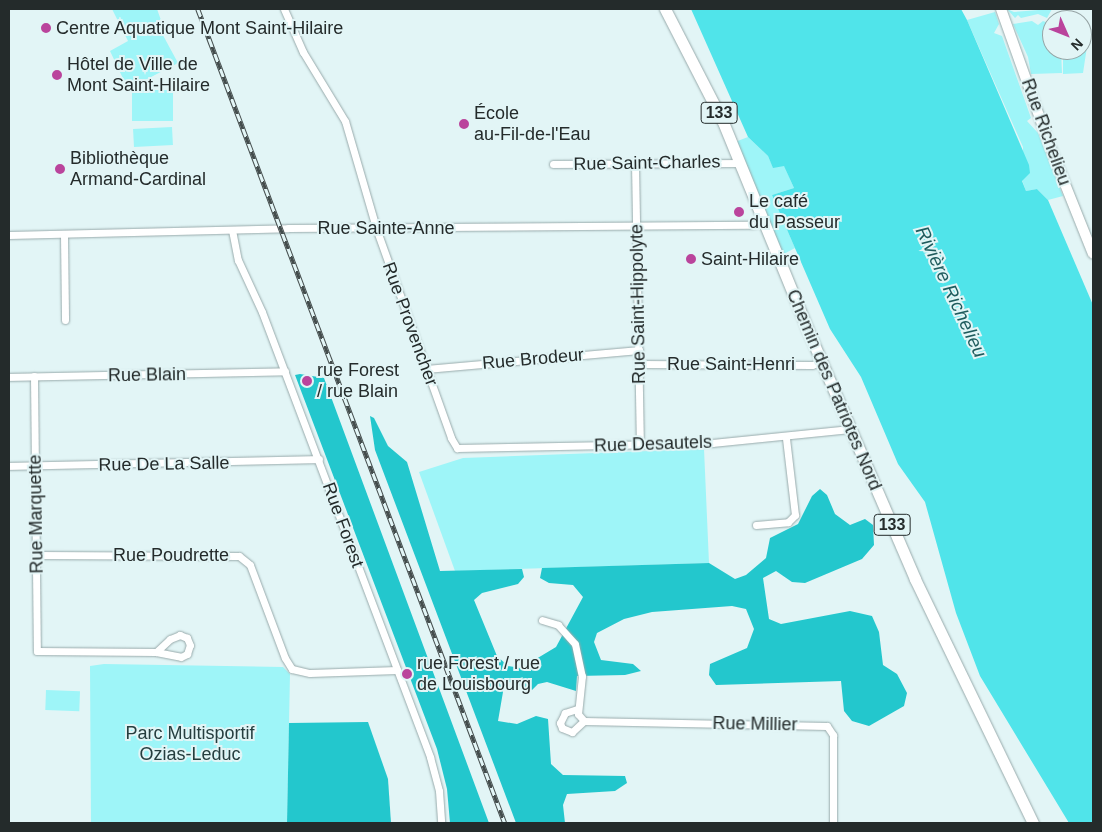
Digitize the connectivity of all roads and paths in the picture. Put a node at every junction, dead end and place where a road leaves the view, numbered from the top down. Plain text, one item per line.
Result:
1 (284, 9) edge
2 (665, 9) edge
3 (1001, 9) edge
4 (635, 163) junction
5 (740, 163) junction
6 (553, 164) dead end
7 (762, 222) junction
8 (637, 226) junction
9 (376, 228) junction
10 (232, 230) junction
11 (9, 235) edge
12 (64, 235) junction
13 (1093, 254) edge
14 (65, 320) dead end
15 (639, 350) junction
16 (821, 362) junction
17 (640, 364) junction
18 (426, 369) junction
19 (285, 371) junction
20 (34, 376) junction
21 (9, 377) edge
22 (850, 429) junction
23 (786, 438) junction
24 (640, 445) junction
25 (456, 446) joint
26 (319, 459) junction
27 (35, 465) junction
28 (9, 466) edge
29 (756, 525) dead end
30 (36, 555) junction
31 (542, 620) dead end
32 (156, 652) junction
33 (398, 670) junction
34 (577, 709) junction
35 (584, 721) junction
36 (441, 823) edge
37 (833, 823) edge
38 (1033, 823) edge

1 - 9 street, Rue Provencher
2 - 5 main road, Chemin des Patriotes Nord / 133
3 - 13 main road, Rue Richelieu
4 - 5 street, Rue Saint-Charles
4 - 6 street, Rue Saint-Charles
4 - 8 street, Rue Saint-Hippolyte
5 - 7 main road, Chemin des Patriotes Nord / 133
7 - 8 street, Rue Sainte-Anne
7 - 16 main road, Chemin des Patriotes Nord / 133
8 - 9 street, Rue Sainte-Anne
8 - 15 street, Rue Saint-Hippolyte
9 - 10 street, Rue Sainte-Anne
9 - 18 street, Rue Provencher
10 - 12 street, Rue Sainte-Anne
10 - 19 street, Rue Forest
11 - 12 street, Rue Sainte-Anne
12 - 14 street
15 - 17 street, Rue Saint-Hippolyte
15 - 18 street, Rue Brodeur
16 - 17 street, Rue Saint-Henri
16 - 22 main road, Chemin des Patriotes Nord / 133
17 - 24 street, Rue Saint-Hippolyte
18 - 25 street, Rue Provencher
19 - 20 street, Rue Blain
19 - 26 street, Rue Forest
20 - 21 street, Rue Blain
20 - 27 street, Rue Marquette
22 - 23 street, Rue Desautels
22 - 38 main road, Chemin des Patriotes Nord / 133
23 - 24 street, Rue Desautels
23 - 29 street
24 - 25 street, Rue Desautels
26 - 27 street, Rue De La Salle
26 - 33 street, Rue Forest
27 - 28 street, Rue De La Salle
27 - 30 street, Rue Marquette
30 - 32 street, Rue Marquette
30 - 33 street, Rue Poudrette
31 - 34 street
32 - 32 street
33 - 36 street, Rue Forest
34 - 35 street
34 - 35 street, Rue Millier
35 - 37 street, Rue Millier

